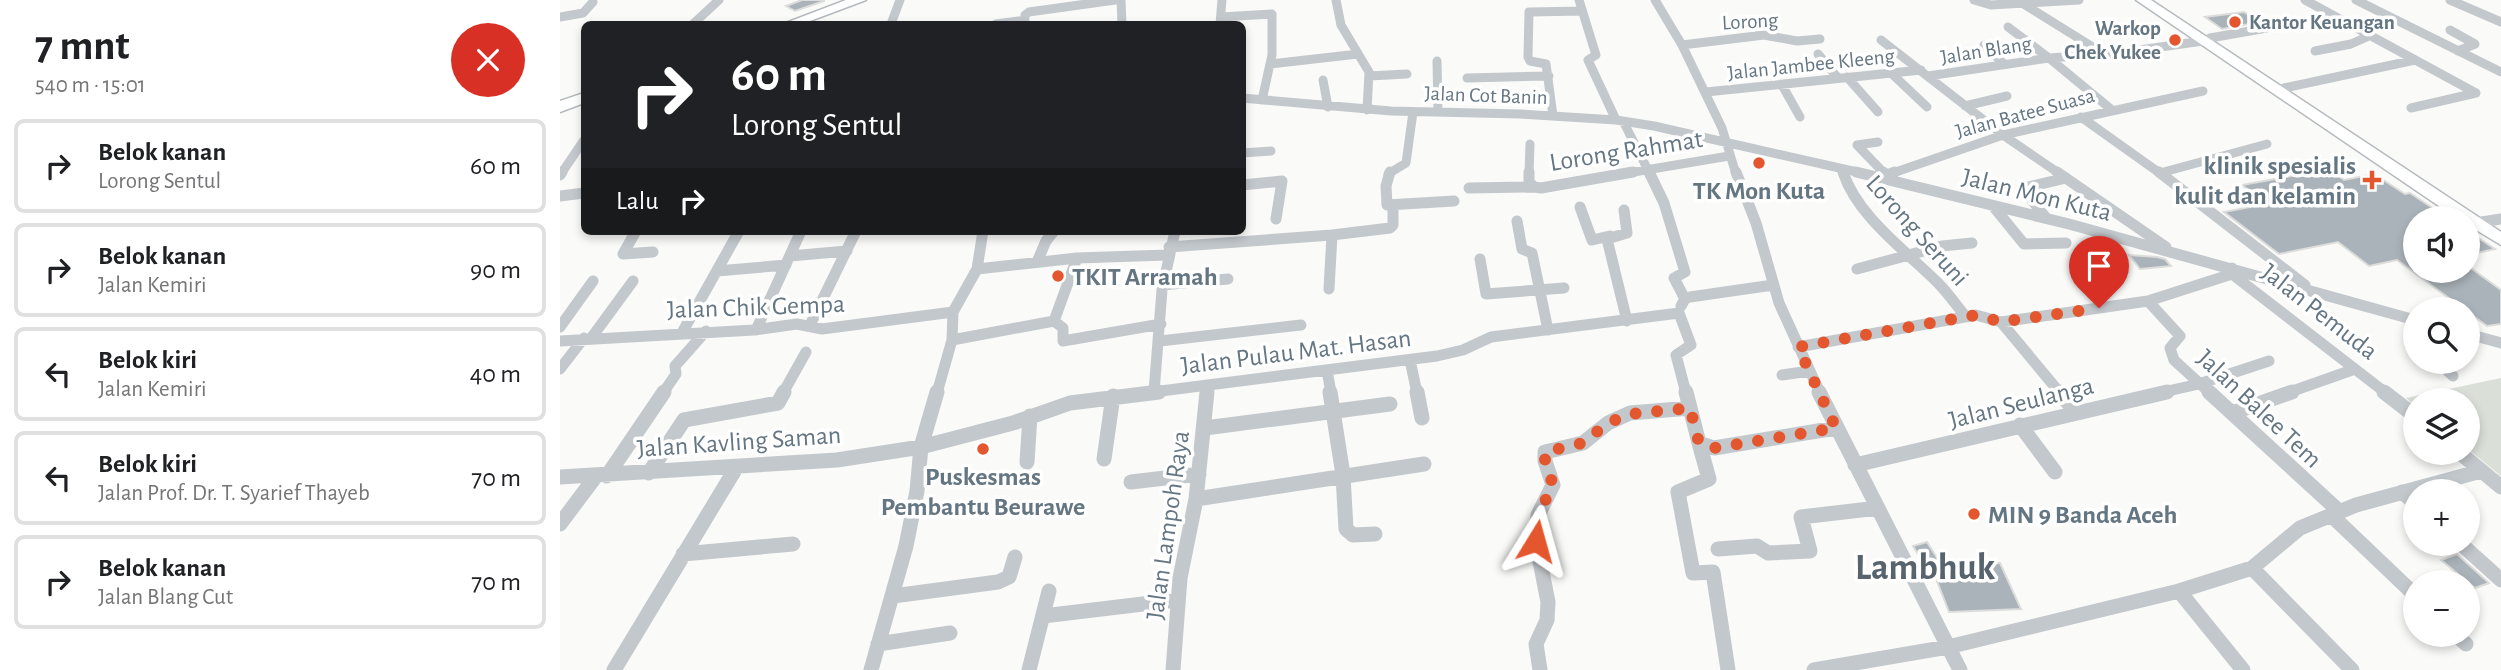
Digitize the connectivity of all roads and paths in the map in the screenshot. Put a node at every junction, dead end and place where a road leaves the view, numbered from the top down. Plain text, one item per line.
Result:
1 (719, 0) edge
2 (730, 0) edge
3 (874, 0) edge
4 (900, 0) edge
5 (1115, 0) edge
6 (1121, 0) edge
7 (1222, 0) edge
8 (1336, 0) edge
9 (1579, 0) edge
10 (1655, 0) edge
11 (1974, 0) edge
12 (2079, 0) edge
13 (2142, 0) edge
14 (2154, 0) edge
15 (2305, 0) edge
16 (2356, 0) edge
17 (2450, 0) edge
18 (852, 1) edge
19 (593, 2) edge
20 (2022, 3) junction
21 (1582, 11) junction
22 (560, 17) edge
23 (696, 21) edge
24 (708, 21) edge
25 (798, 21) edge
26 (814, 21) edge
27 (892, 21) edge
28 (1025, 21) edge
29 (1122, 21) edge
30 (1221, 21) edge
31 (2501, 22) edge
32 (2284, 25) dead end
33 (2008, 27) dead end
34 (2450, 30) dead end
35 (2369, 36) junction
36 (1820, 39) dead end
37 (2206, 39) junction
38 (1881, 40) dead end
39 (1682, 45) junction
40 (1984, 45) dead end
41 (2315, 51) dead end
42 (2458, 51) junction
43 (1596, 53) joint
44 (1358, 54) junction
45 (1818, 54) dead end
46 (2104, 54) junction
47 (2049, 58) junction
48 (2415, 60) junction
49 (1437, 61) dead end
50 (1846, 62) dead end
51 (2003, 62) junction
52 (1270, 64) junction
53 (1828, 65) junction
54 (2501, 72) edge
55 (1891, 73) junction
56 (1924, 73) junction
57 (1407, 74) dead end
58 (1370, 76) junction
59 (1549, 76) junction
60 (1467, 78) dead end
61 (1843, 78) junction
62 (1322, 80) dead end
63 (1782, 85) junction
64 (2284, 88) junction
65 (2203, 91) dead end
66 (1706, 92) junction
67 (2007, 96) dead end
68 (1246, 98) edge
69 (581, 99) edge
70 (1262, 100) junction
71 (581, 105) edge
72 (1965, 106) junction
73 (560, 107) edge
74 (1328, 107) junction
75 (1927, 107) dead end
76 (2411, 107) dead end
77 (1367, 110) junction
78 (2112, 110) junction
79 (1413, 112) junction
80 (1438, 112) junction
81 (1878, 112) dead end
82 (560, 113) edge
83 (1553, 116) junction
84 (1800, 117) dead end
85 (2081, 117) junction
86 (1619, 121) junction
87 (2003, 135) junction
88 (1878, 142) dead end
89 (1530, 144) dead end
90 (2267, 144) dead end
91 (581, 147) edge
92 (1728, 150) junction
93 (1271, 151) dead end
94 (1246, 153) edge
95 (562, 169) edge
96 (1649, 169) junction
97 (1842, 170) junction
98 (2160, 173) junction
99 (1884, 176) junction
100 (2066, 177) junction
101 (1246, 184) edge
102 (1534, 187) junction
103 (1469, 188) dead end
104 (581, 193) edge
105 (560, 196) edge
106 (1454, 201) dead end
107 (1393, 206) junction
108 (1993, 206) junction
109 (2456, 206) edge
110 (2457, 206) edge
111 (1580, 207) dead end
112 (1623, 210) dead end
113 (2046, 218) junction
114 (1276, 219) dead end
115 (2501, 219) edge
116 (1517, 222) dead end
117 (2480, 222) junction
118 (2501, 232) edge
119 (634, 235) edge
120 (737, 235) edge
121 (799, 235) edge
122 (854, 235) edge
123 (982, 235) edge
124 (1051, 235) edge
125 (1174, 235) edge
126 (1332, 235) junction
127 (1610, 236) junction
128 (2501, 240) edge
129 (1972, 243) dead end
130 (2066, 243) dead end
131 (847, 251) junction
132 (1168, 251) junction
133 (2172, 251) junction
134 (653, 252) dead end
135 (1906, 255) junction
136 (1077, 258) junction
137 (1480, 259) dead end
138 (788, 260) junction
139 (1037, 262) junction
140 (1857, 268) dead end
141 (977, 269) junction
142 (717, 271) junction
143 (2232, 271) junction
144 (1228, 279) dead end
145 (593, 281) dead end
146 (633, 281) dead end
147 (1162, 285) junction
148 (1773, 285) junction
149 (1564, 288) dead end
150 (1329, 289) dead end
151 (1541, 290) junction
152 (2311, 290) junction
153 (1685, 299) junction
154 (2148, 302) junction
155 (953, 312) junction
156 (1679, 313) junction
157 (1966, 317) junction
158 (2403, 317) edge
159 (1054, 321) junction
160 (1627, 321) junction
161 (2001, 322) junction
162 (811, 323) junction
163 (1161, 324) junction
164 (1301, 325) dead end
165 (560, 327) edge
166 (756, 330) junction
167 (1548, 330) junction
168 (683, 331) junction
169 (706, 331) junction
170 (2480, 337) edge
171 (588, 338) junction
172 (952, 340) junction
173 (560, 341) edge
174 (1160, 341) junction
175 (2501, 343) edge
176 (1798, 347) junction
177 (806, 352) dead end
178 (1410, 360) junction
179 (2269, 361) dead end
180 (560, 369) edge
181 (2355, 369) junction
182 (1327, 370) junction
183 (1810, 372) junction
184 (1782, 375) dead end
185 (2199, 384) junction
186 (1208, 386) junction
187 (1154, 392) junction
188 (1113, 396) junction
189 (1390, 404) dead end
190 (2403, 407) edge
191 (1690, 408) junction
192 (2075, 411) junction
193 (1332, 412) junction
194 (2232, 413) junction
195 (1030, 416) junction
196 (1422, 418) dead end
197 (2020, 425) junction
198 (1205, 428) junction
199 (1836, 428) junction
200 (1699, 443) junction
201 (921, 447) junction
202 (1104, 459) dead end
203 (1027, 462) dead end
204 (1424, 464) dead end
205 (1855, 465) junction
206 (2474, 465) edge
207 (736, 468) junction
208 (2481, 471) junction
209 (2054, 472) dead end
210 (649, 473) junction
211 (1199, 474) junction
212 (1343, 475) junction
213 (601, 476) junction
214 (560, 477) edge
215 (1131, 482) dead end
216 (2501, 487) edge
217 (2402, 492) joint
218 (1196, 499) junction
219 (1878, 508) junction
220 (2336, 513) junction
221 (560, 524) edge
222 (1375, 534) dead end
223 (793, 544) dead end
224 (1718, 549) dead end
225 (683, 554) junction
226 (2474, 556) edge
227 (1015, 557) dead end
228 (2252, 568) junction
229 (2501, 580) edge
230 (2403, 583) edge
231 (1049, 591) dead end
232 (2179, 591) junction
233 (893, 596) junction
234 (1168, 601) dead end
235 (1043, 616) junction
236 (950, 633) dead end
237 (878, 644) junction
238 (1948, 646) junction
239 (614, 670) edge
240 (871, 670) edge
241 (1030, 670) edge
242 (1173, 670) edge
243 (1540, 670) edge
244 (1728, 670) edge
245 (1814, 670) edge
246 (1960, 670) edge
247 (2243, 670) edge
248 (2352, 670) edge

1 - 23 street
2 - 24 street
3 - 26 highway
4 - 27 street
5 - 28 street
6 - 29 street
7 - 30 street
8 - 44 street
9 - 21 street
10 - 39 street
11 - 20 street
12 - 20 street
13 - 37 main road
14 - 37 main road
15 - 35 street
16 - 42 street
17 - 31 street
18 - 25 highway
19 - 22 street
20 - 46 street
21 - 43 street
21 - 59 street
30 - 52 street
32 - 37 street
33 - 47 street
34 - 42 street
35 - 41 street
35 - 48 street
36 - 39 street, Lorong
37 - 46 street, Jalan Batee Suasa
37 - 64 main road
37 - 109 main road
38 - 56 street
39 - 66 street
40 - 51 street
42 - 54 street
43 - 86 street
44 - 52 street
44 - 58 street
45 - 53 street
46 - 47 street, Jalan Batee Suasa
47 - 51 street, Jalan Blang
47 - 78 street, Jalan Batee Suasa
48 - 64 street
48 - 76 street
49 - 80 street
50 - 53 street
51 - 56 street, Jalan Blang
52 - 70 street
53 - 61 street
55 - 56 street, Jalan Jambee Kleeng
55 - 61 street, Jalan Jambee Kleeng
55 - 75 street
56 - 72 street
57 - 58 street
58 - 77 street
59 - 60 street
59 - 83 street
61 - 63 street, Jalan Jambee Kleeng
61 - 81 street
62 - 74 street
63 - 66 street, Jalan Jambee Kleeng
63 - 84 street
64 - 110 main road
65 - 78 street
66 - 92 street
67 - 72 street
68 - 70 street, Jalan Cot Banin
69 - 73 highway
70 - 74 street, Jalan Cot Banin
71 - 82 highway
72 - 87 street
74 - 77 street, Jalan Cot Banin
77 - 79 street, Jalan Cot Banin
78 - 85 street, Jalan Batee Suasa
79 - 80 street, Jalan Cot Banin
79 - 107 street
80 - 83 street, Jalan Cot Banin
83 - 86 street, Jalan Cot Banin
85 - 87 street, Jalan Batee Suasa
85 - 98 street
86 - 92 street, Jalan Cot Banin
86 - 96 street
87 - 99 street, Jalan Batee Suasa
87 - 100 street
88 - 99 street
89 - 102 street, Lorong Rahmat
90 - 98 street
91 - 95 street
92 - 96 street, Lorong Rahmat
92 - 97 street, Jalan Mon Kuta
92 - 148 street
93 - 94 street
96 - 102 street, Lorong Rahmat
96 - 153 street
97 - 99 street, Jalan Mon Kuta
97 - 135 street, Lorong Seruni
98 - 152 street
99 - 108 street, Jalan Mon Kuta
100 - 113 street
100 - 133 street
101 - 114 street
102 - 103 street
104 - 105 street
106 - 107 street
107 - 126 street
108 - 113 street, Jalan Mon Kuta
108 - 130 street
111 - 127 street
112 - 127 street
113 - 133 street, Jalan Mon Kuta
115 - 117 street
116 - 151 street
117 - 118 main road
117 - 128 main road
119 - 134 street
120 - 142 street
121 - 138 street
122 - 131 street
123 - 141 street
124 - 139 street
125 - 132 street
126 - 132 street
126 - 150 street
127 - 160 street
129 - 135 street
131 - 138 street
131 - 162 street
132 - 136 street
132 - 147 street
133 - 143 street, Jalan Mon Kuta
135 - 140 street
135 - 157 street, Lorong Seruni
136 - 139 street
136 - 159 street
137 - 151 street
138 - 142 street
138 - 166 street
139 - 141 street
141 - 155 street
142 - 168 street
143 - 152 street, Jalan Mon Kuta
143 - 154 street
143 - 181 street, Jalan Pemuda
144 - 147 street
145 - 165 street
146 - 171 street
147 - 163 street
148 - 153 street
148 - 176 street
149 - 151 street
151 - 167 street
152 - 158 street, Jalan Mon Kuta
153 - 156 street
154 - 161 street
154 - 185 street, Jalan Balee Tem
155 - 162 street, Jalan Chik Gempa
155 - 172 street
156 - 160 street, Jalan Pulau Mat. Hasan
156 - 191 street
157 - 161 street
157 - 176 street
159 - 163 street
159 - 172 street
160 - 167 street, Jalan Pulau Mat. Hasan
161 - 192 street
162 - 166 street, Jalan Chik Gempa
163 - 174 street
164 - 174 street
166 - 169 street, Jalan Chik Gempa
167 - 178 street, Jalan Pulau Mat. Hasan
168 - 169 street, Jalan Chik Gempa
168 - 171 street, Jalan Chik Gempa
169 - 213 street
170 - 175 street
171 - 173 street, Jalan Chik Gempa
171 - 180 street
172 - 201 street
174 - 187 street
176 - 183 street
177 - 210 street
178 - 182 street, Jalan Pulau Mat. Hasan
178 - 196 street
179 - 185 street, Jalan Seulanga
181 - 190 street, Jalan Pemuda
181 - 194 street
182 - 186 street, Jalan Pulau Mat. Hasan
182 - 193 street
183 - 184 street
183 - 199 street
185 - 192 street, Jalan Seulanga
185 - 194 street, Jalan Balee Tem
186 - 187 street, Jalan Pulau Mat. Hasan
186 - 198 street, Jalan Lampoh Raya
187 - 188 street, Jalan Pulau Mat. Hasan
188 - 195 street, Jalan Pulau Mat. Hasan
188 - 202 street
189 - 193 street
191 - 200 street
191 - 243 street
192 - 197 street, Jalan Seulanga
193 - 198 street
193 - 212 street
194 - 220 street, Jalan Balee Tem
195 - 201 street, Jalan Pulau Mat. Hasan
195 - 203 street
197 - 205 street, Jalan Seulanga
197 - 209 street
198 - 211 street, Jalan Lampoh Raya
199 - 200 street
199 - 205 street
200 - 244 street
201 - 207 street, Jalan Kavling Saman
201 - 233 street
204 - 212 street
205 - 219 street
206 - 208 street
207 - 210 street, Jalan Kavling Saman
207 - 225 street
208 - 216 street
208 - 217 street
210 - 213 street, Jalan Kavling Saman
211 - 215 street
211 - 218 street, Jalan Lampoh Raya
212 - 218 street
212 - 222 street
213 - 214 street, Jalan Kavling Saman
213 - 221 street
217 - 220 street
218 - 242 street, Jalan Lampoh Raya
219 - 224 street
219 - 238 street
220 - 228 street
220 - 230 street, Jalan Balee Tem
223 - 225 street
225 - 239 street
226 - 229 street
227 - 233 street
228 - 232 street
228 - 248 street
231 - 235 street
232 - 238 street
232 - 247 street
233 - 237 street
234 - 235 street
235 - 241 street
236 - 237 street
237 - 240 street
238 - 245 street
238 - 246 street

